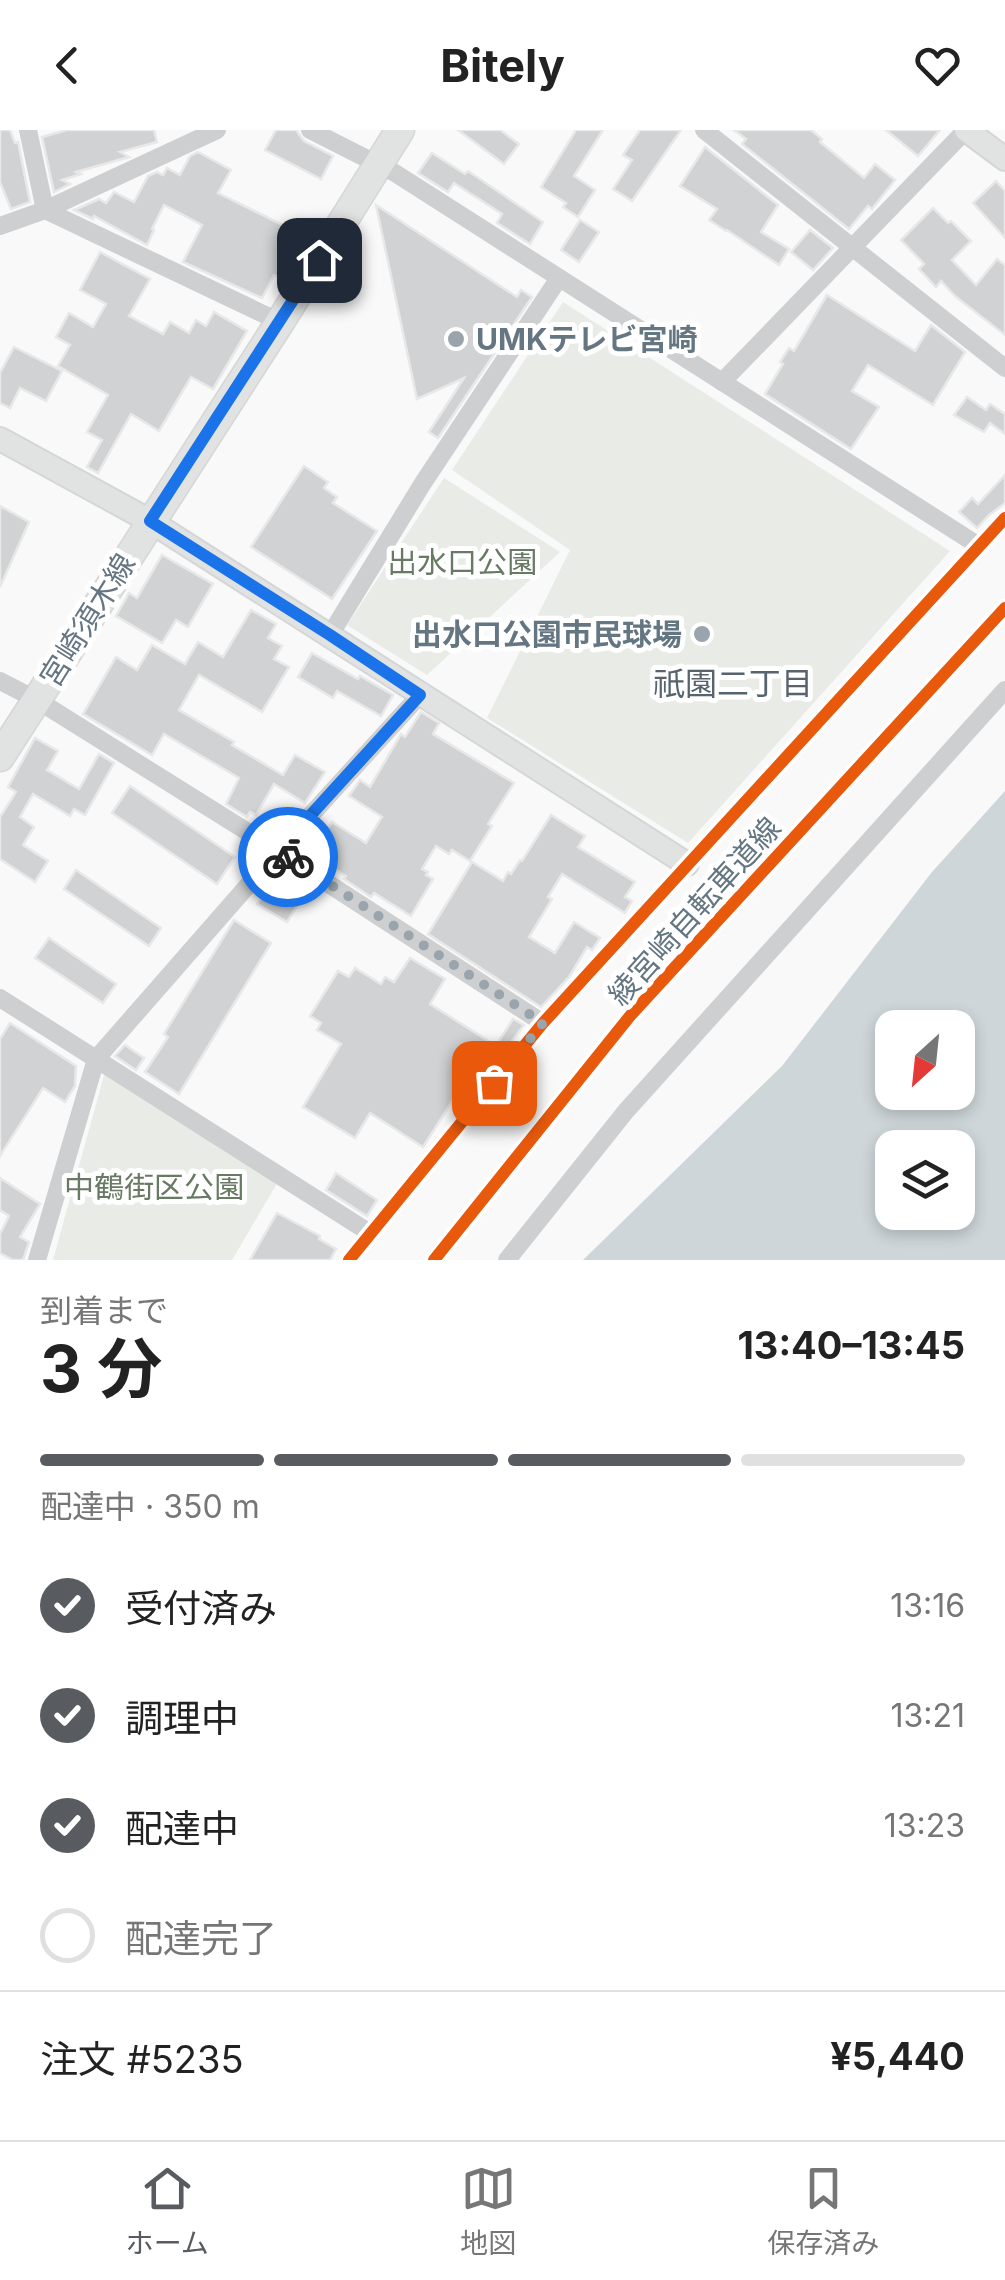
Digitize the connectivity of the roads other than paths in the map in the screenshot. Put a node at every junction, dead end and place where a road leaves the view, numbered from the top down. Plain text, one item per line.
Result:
1 (28, 130) edge
2 (218, 130) edge
3 (310, 130) edge
4 (400, 130) edge
5 (704, 130) edge
6 (966, 130) edge
7 (1005, 159) edge
8 (378, 166) junction
9 (45, 210) junction
10 (0, 226) edge
11 (852, 250) junction
12 (559, 278) junction
13 (280, 322) junction
14 (1005, 368) edge
15 (722, 382) junction
16 (0, 439) edge
17 (1005, 518) edge
18 (150, 521) junction
19 (979, 546) junction
20 (330, 635) junction
21 (0, 680) edge
22 (1005, 690) edge
23 (420, 695) junction
24 (37, 700) junction
25 (0, 756) edge
26 (278, 851) junction
27 (687, 864) junction
28 (0, 998) edge
29 (543, 1023) junction
30 (96, 1059) junction
31 (370, 1233) junction
32 (37, 1260) edge
33 (349, 1260) edge
34 (507, 1260) edge

1 - 9 street
2 - 9 street
3 - 8 street
4 - 8 main road, 宮崎須木線
5 - 11 street
6 - 7 street
6 - 11 street
8 - 12 street
8 - 13 main road, 宮崎須木線
9 - 10 street
9 - 13 street
11 - 14 street
11 - 15 street
12 - 15 street
12 - 20 street
13 - 18 main road, 宮崎須木線
15 - 19 street
16 - 18 street
17 - 19 street
18 - 20 street
18 - 24 main road, 宮崎須木線
19 - 27 street
20 - 23 street
21 - 24 street
22 - 34 street
23 - 26 street
23 - 27 street
24 - 25 main road, 宮崎須木線
24 - 26 street
26 - 29 street
26 - 30 street
27 - 29 street
28 - 30 street
29 - 31 street
30 - 31 street
30 - 32 street
31 - 33 street

